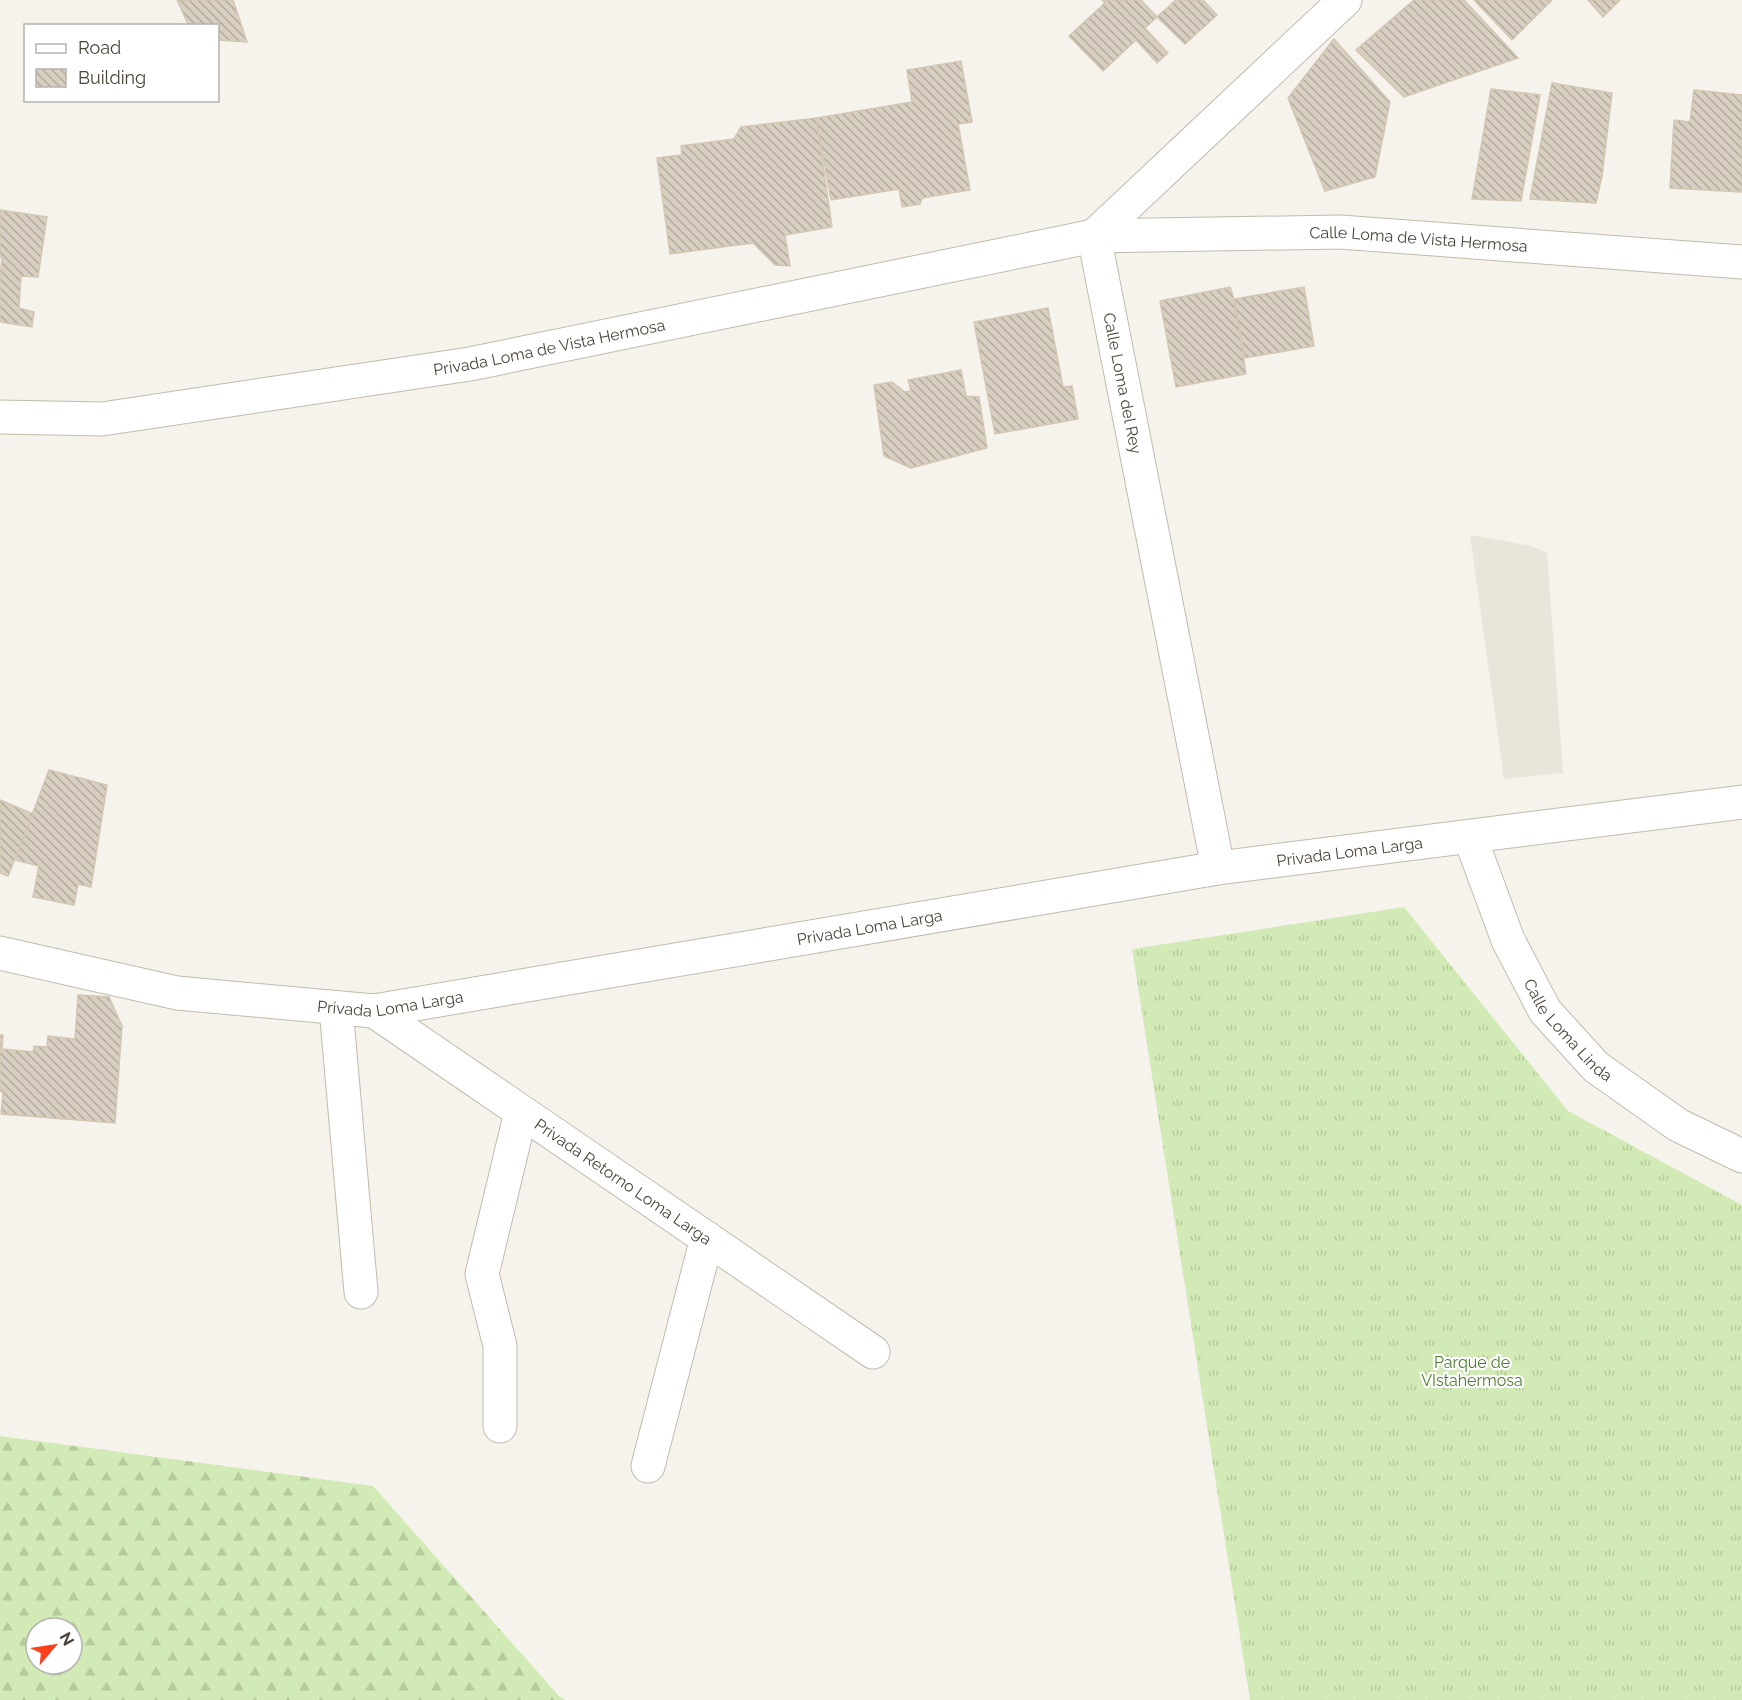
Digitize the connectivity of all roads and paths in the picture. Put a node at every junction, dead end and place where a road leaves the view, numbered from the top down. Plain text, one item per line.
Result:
1 (1346, 0) edge
2 (1094, 236) junction
3 (1742, 262) edge
4 (0, 417) edge
5 (1742, 802) edge
6 (1470, 837) junction
7 (1218, 868) junction
8 (0, 953) edge
9 (336, 1008) junction
10 (374, 1011) junction
11 (521, 1112) junction
12 (1742, 1156) edge
13 (707, 1238) junction
14 (361, 1292) dead end
15 (873, 1352) dead end
16 (500, 1426) dead end
17 (648, 1466) dead end

1 - 2 street
2 - 3 street, Calle Loma de Vista Hermosa
2 - 4 street, Privada Loma de Vista Hermosa
2 - 7 street, Calle Loma del Rey
5 - 6 street, Privada Loma Larga
6 - 7 street, Privada Loma Larga
6 - 12 street, Calle Loma Linda
7 - 10 street, Privada Loma Larga
8 - 9 street, Privada Loma Larga
9 - 10 street, Privada Loma Larga
9 - 14 street
10 - 11 street, Privada Retorno Loma Larga
11 - 13 street, Privada Retorno Loma Larga
11 - 16 street
13 - 15 street, Privada Retorno Loma Larga
13 - 17 street

